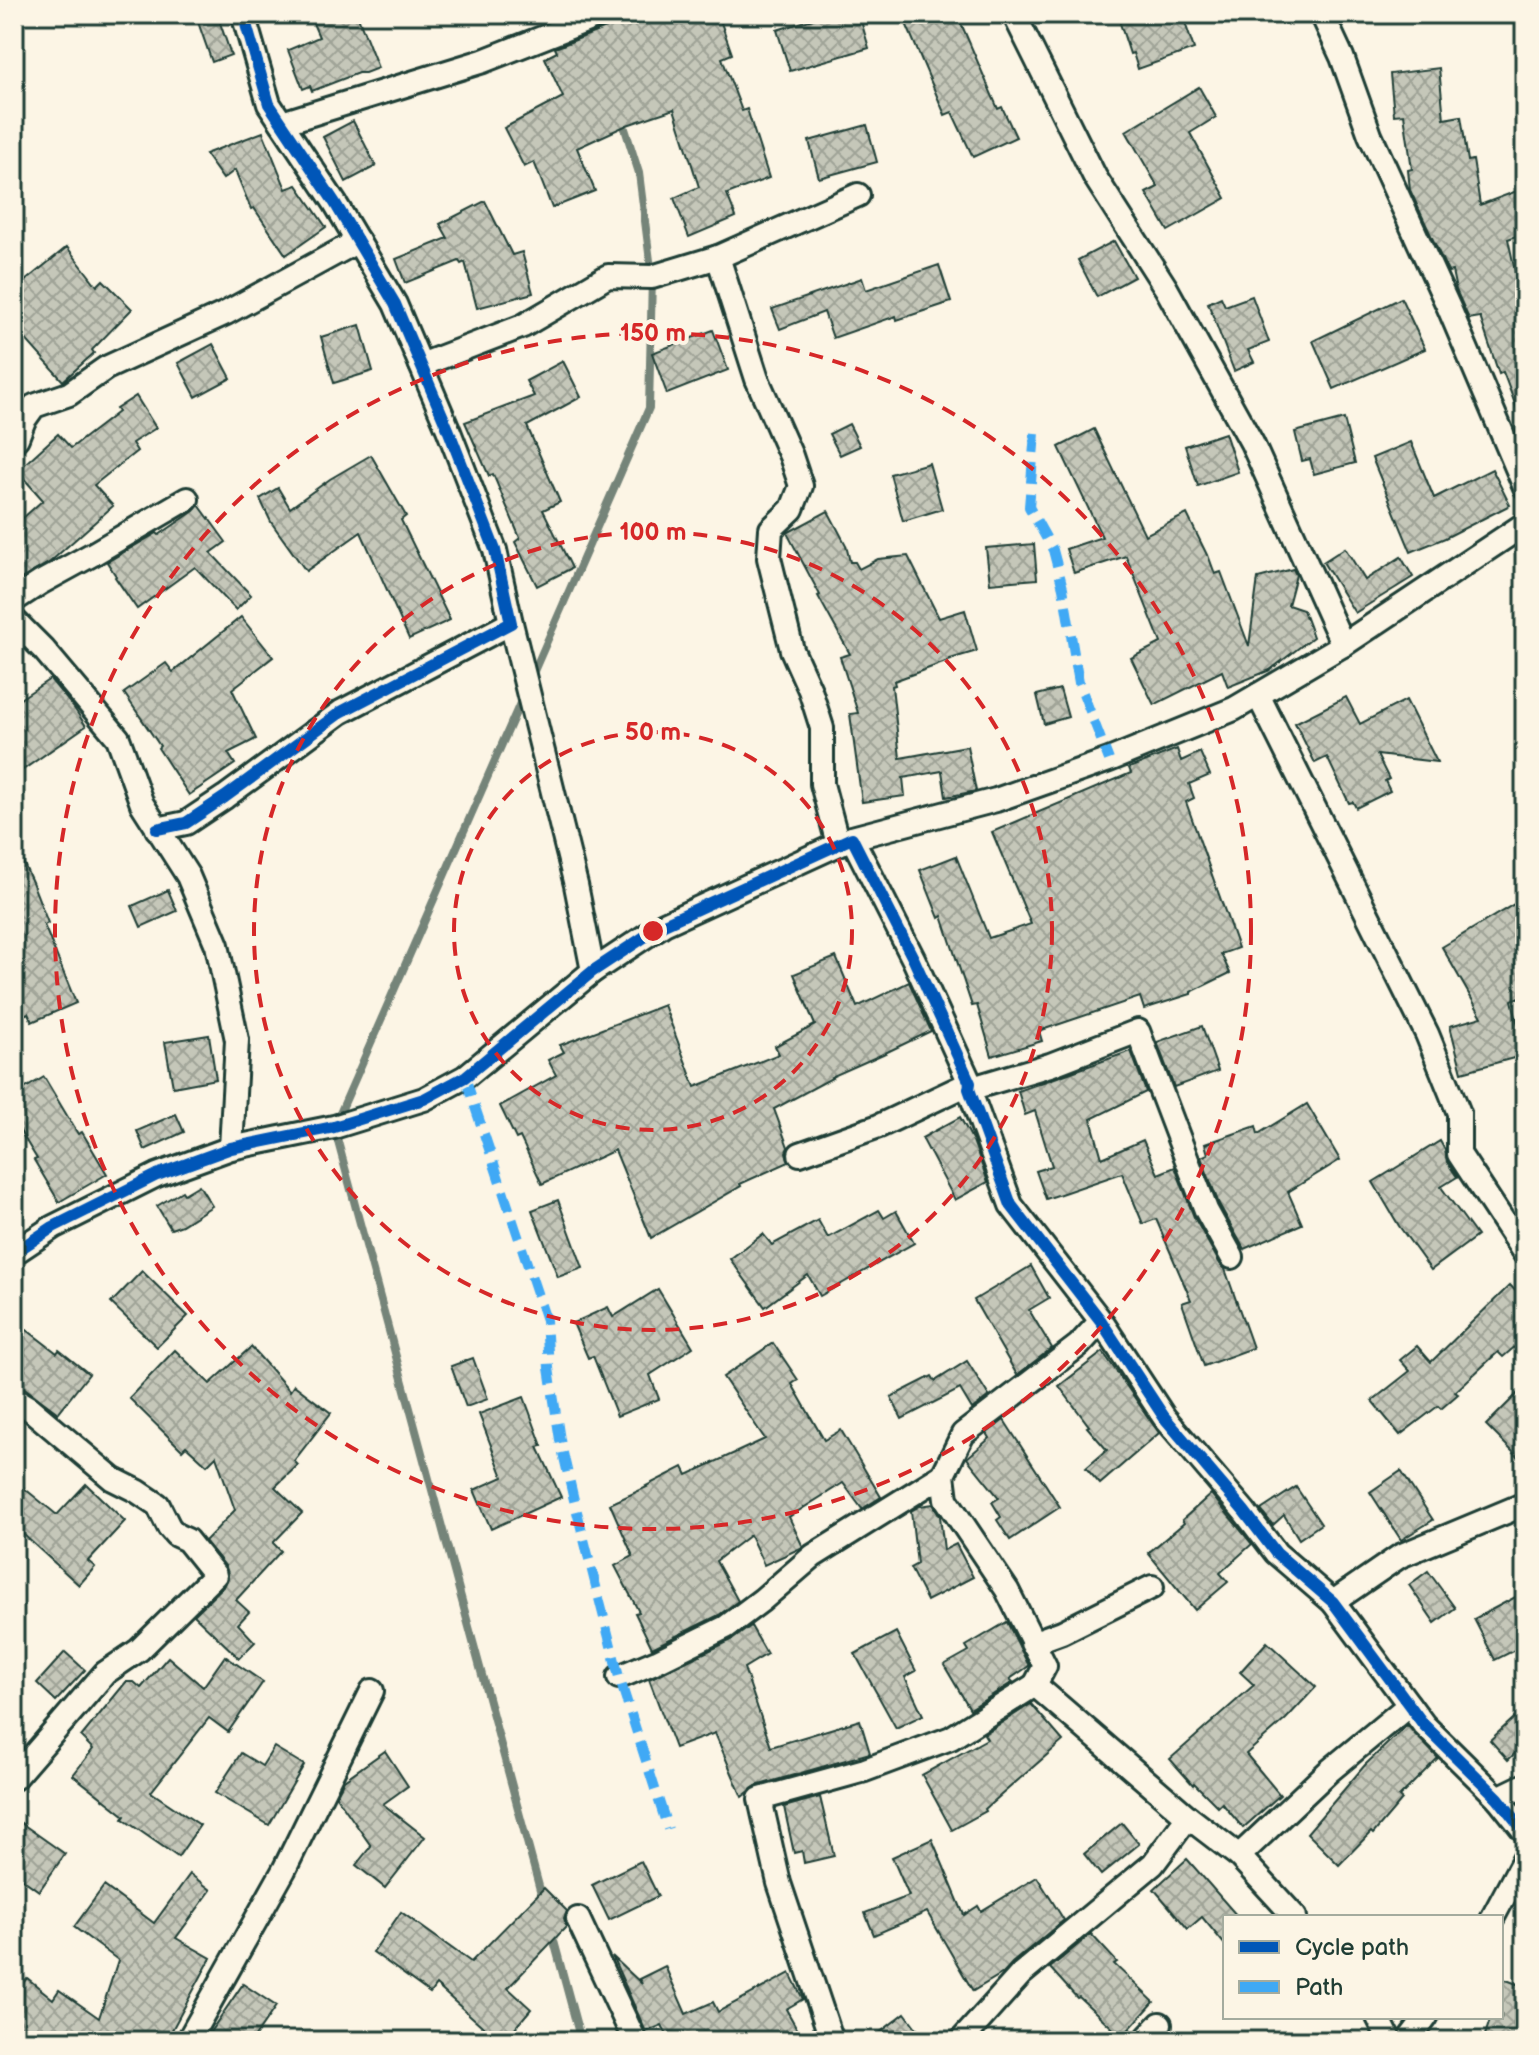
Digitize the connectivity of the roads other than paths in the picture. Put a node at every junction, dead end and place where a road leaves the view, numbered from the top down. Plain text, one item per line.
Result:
1 (243, 14) edge
2 (603, 14) edge
3 (1014, 14) edge
4 (1322, 14) edge
5 (282, 123) junction
6 (858, 195) dead end
7 (358, 241) junction
8 (718, 257) junction
9 (421, 365) junction
10 (14, 441) edge
11 (1525, 487) edge
12 (187, 499) dead end
13 (1525, 524) edge
14 (14, 600) edge
15 (14, 620) edge
16 (511, 623) junction
17 (1343, 645) junction
18 (1258, 695) junction
19 (157, 829) junction
20 (845, 841) junction
21 (593, 971) junction
22 (970, 1086) junction
23 (231, 1148) junction
24 (800, 1154) dead end
25 (14, 1253) edge
26 (1525, 1254) edge
27 (1232, 1257) dead end
28 (1101, 1321) junction
29 (14, 1399) edge
30 (943, 1475) junction
31 (1525, 1504) edge
32 (1152, 1587) dead end
33 (1333, 1602) junction
34 (1032, 1643) junction
35 (619, 1677) dead end
36 (1035, 1685) junction
37 (372, 1691) dead end
38 (1409, 1705) junction
39 (14, 1778) edge
40 (1525, 1785) edge
41 (1498, 1798) junction
42 (1188, 1817) junction
43 (1525, 1832) edge
44 (1239, 1856) junction
45 (1525, 1857) edge
46 (1293, 1915) edge
47 (1494, 1915) edge
48 (578, 1919) dead end
49 (1379, 2019) edge
50 (1424, 2019) edge
51 (1160, 2024) dead end
52 (188, 2041) edge
53 (635, 2041) edge
54 (832, 2041) edge
55 (961, 2041) edge
56 (1144, 2041) edge
57 (1390, 2041) edge
58 (1408, 2041) edge

1 - 5 street
2 - 5 street
3 - 17 street
4 - 11 street
5 - 7 street
6 - 8 street
7 - 9 street
7 - 10 street
8 - 9 street
8 - 20 street
9 - 16 street
12 - 14 street
13 - 17 street
15 - 19 street
16 - 19 street
16 - 21 street
17 - 18 street
18 - 20 street
18 - 26 street
19 - 23 street
20 - 21 street
20 - 22 street
21 - 23 street
22 - 24 street
22 - 27 street
22 - 28 street
23 - 25 street
28 - 30 street
28 - 33 street
29 - 39 street
30 - 34 street
30 - 35 street
31 - 33 street
32 - 34 street
33 - 38 street
34 - 36 street
36 - 42 street
36 - 54 street
37 - 52 street
38 - 41 street
38 - 44 street
40 - 41 street
41 - 43 street
42 - 44 street
42 - 55 street
44 - 46 street
45 - 47 street
48 - 53 street
49 - 57 street
50 - 58 street
51 - 56 street

